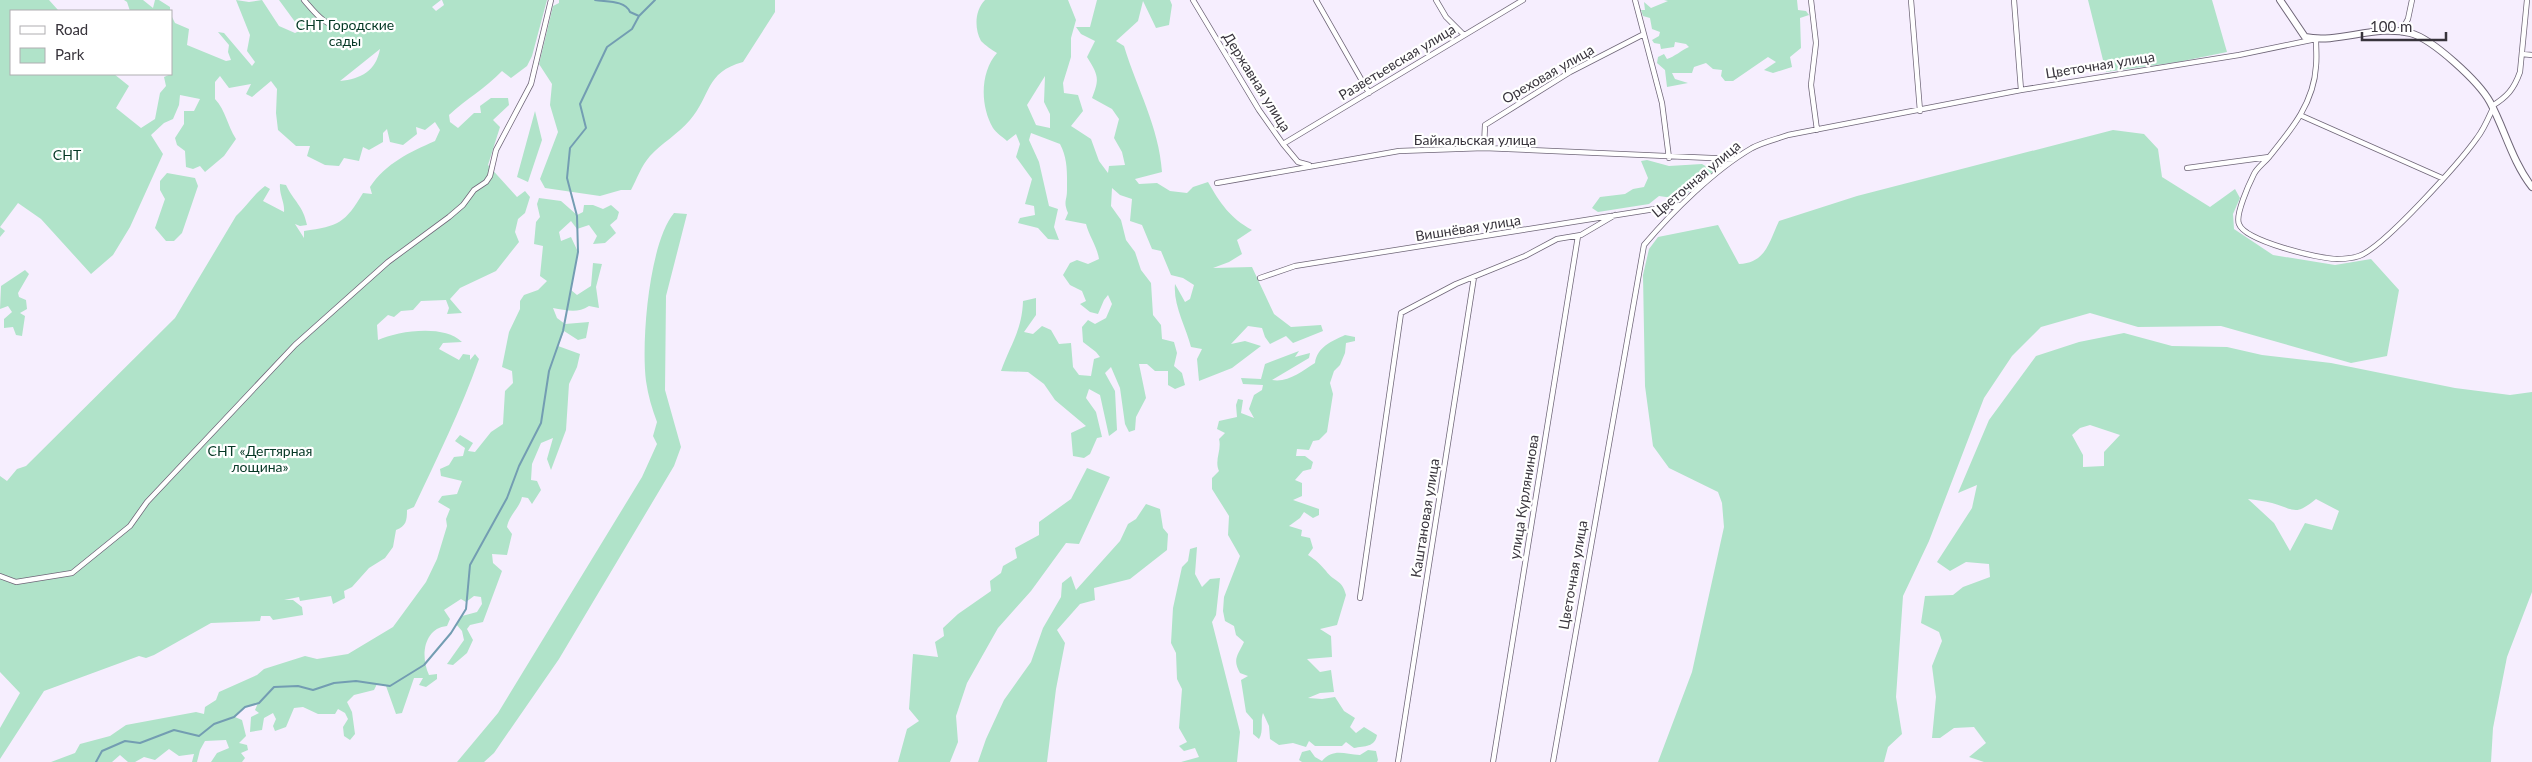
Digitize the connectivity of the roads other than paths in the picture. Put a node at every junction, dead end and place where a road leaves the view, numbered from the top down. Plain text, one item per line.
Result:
1 (304, 0) edge
2 (551, 0) edge
3 (1193, 0) edge
4 (1316, 0) edge
5 (1436, 0) edge
6 (1523, 0) edge
7 (1634, 0) edge
8 (1811, 0) edge
9 (1912, 0) edge
10 (2014, 0) edge
11 (2280, 0) edge
12 (2412, 0) edge
13 (2527, 0) edge
14 (346, 28) dead end
15 (2401, 32) junction
16 (1644, 34) junction
17 (1464, 35) junction
18 (2316, 39) junction
19 (2522, 54) junction
20 (2532, 55) edge
21 (2021, 90) junction
22 (1369, 92) junction
23 (2492, 107) junction
24 (1920, 111) junction
25 (2302, 116) junction
26 (1817, 130) junction
27 (1283, 144) junction
28 (1484, 148) junction
29 (2269, 157) junction
30 (1669, 158) junction
31 (1736, 159) junction
32 (1311, 166) junction
33 (2187, 168) dead end
34 (2442, 178) junction
35 (1217, 183) dead end
36 (2532, 187) edge
37 (1681, 205) junction
38 (1615, 215) junction
39 (1578, 236) junction
40 (1474, 277) junction
41 (1260, 278) dead end
42 (0, 576) edge
43 (1360, 598) dead end
44 (1398, 762) edge
45 (1493, 762) edge
46 (1553, 762) edge

1 - 14 street
2 - 42 street
3 - 27 street, Державная улица
4 - 22 street
5 - 17 street
6 - 17 street, Разветьевская улица
7 - 16 street
8 - 26 street
9 - 24 street
10 - 21 street
11 - 18 street
12 - 15 street
13 - 19 street
15 - 18 street, Цветочная улица
15 - 23 street, Цветочная улица
16 - 28 street, Ореховая улица
16 - 30 street
17 - 22 street, Разветьевская улица
18 - 21 street, Цветочная улица
18 - 25 street
19 - 20 street
19 - 23 street
21 - 24 street, Цветочная улица
22 - 27 street, Разветьевская улица
23 - 34 street
23 - 36 street, Цветочная улица
24 - 26 street, Цветочная улица
25 - 29 street
25 - 34 street
26 - 31 street, Цветочная улица
27 - 32 street, Державная улица
28 - 30 street, Байкальская улица
28 - 32 street, Байкальская улица
29 - 33 street
29 - 34 street
30 - 31 street, Байкальская улица
31 - 37 street, Цветочная улица
32 - 35 street, Байкальская улица
37 - 38 street, Вишнёвая улица
37 - 46 street, Цветочная улица
38 - 39 street
38 - 41 street, Вишнёвая улица
39 - 40 street
39 - 45 street, улица Курлянинова
40 - 43 street
40 - 44 street, Каштановая улица

